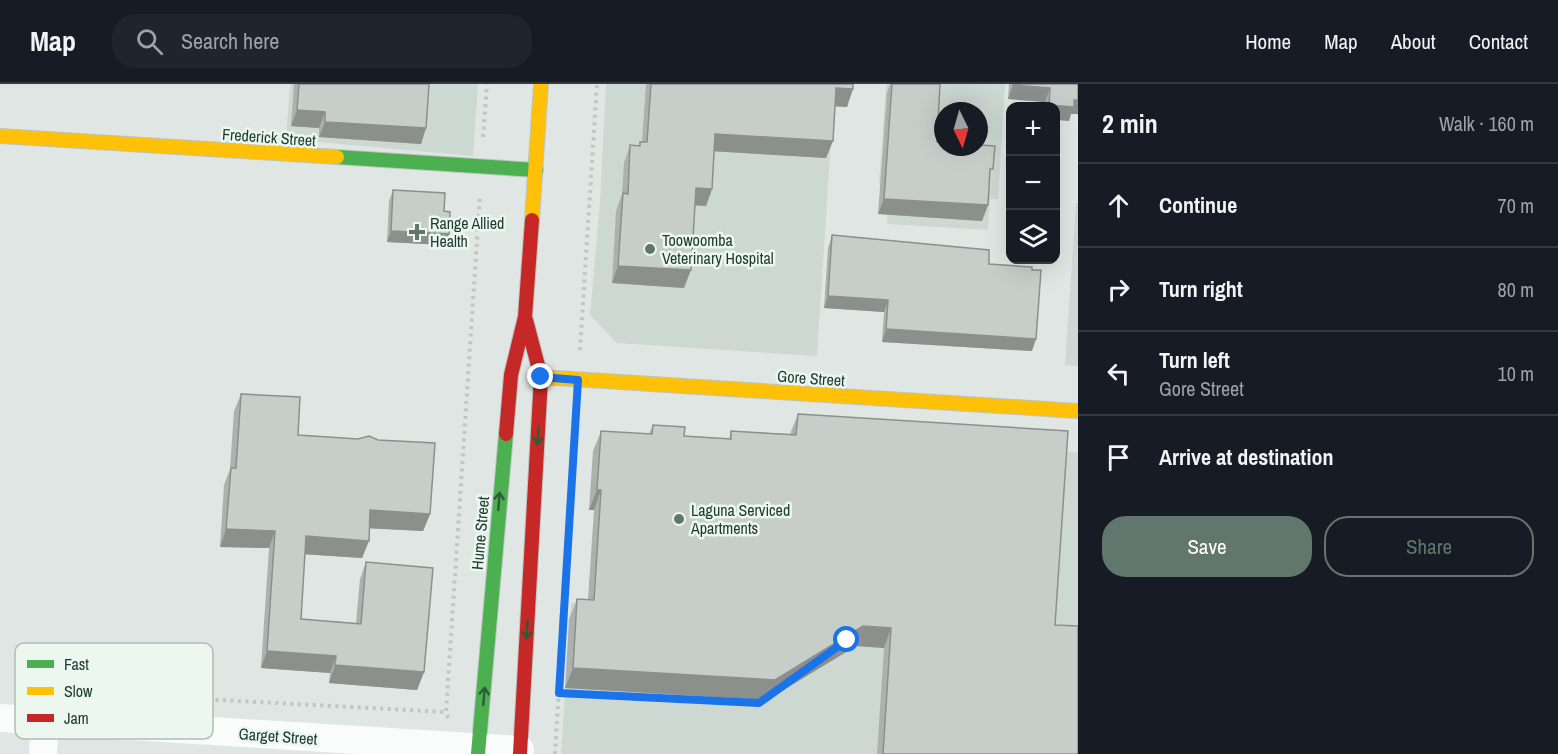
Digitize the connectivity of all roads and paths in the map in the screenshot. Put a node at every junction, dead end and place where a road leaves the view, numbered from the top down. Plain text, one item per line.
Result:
1 (487, 84) edge
2 (541, 84) edge
3 (597, 84) edge
4 (0, 136) edge
5 (481, 167) junction
6 (536, 170) junction
7 (525, 317) junction
8 (541, 377) junction
9 (578, 380) junction
10 (1078, 411) edge
11 (559, 693) junction
12 (768, 697) edge
13 (213, 700) edge
14 (446, 712) junction
15 (0, 718) edge
16 (15, 719) edge
17 (213, 737) edge
18 (44, 739) edge
19 (303, 746) edge
20 (446, 746) junction
21 (478, 751) edge
22 (520, 752) edge
23 (43, 754) edge
24 (555, 754) edge

1 - 5 path
2 - 6 main road, Hume Street
3 - 9 path
4 - 5 main road, Frederick Street
5 - 6 main road, Frederick Street
5 - 14 path
6 - 7 main road, Hume Street
7 - 8 main road, Hume Street
21 -> 7 main road, Hume Street
8 - 9 main road, Gore Street
8 -> 22 main road, Hume Street
9 - 10 main road, Gore Street
9 - 11 path
11 - 12 path
11 - 24 path
13 - 14 path
14 - 20 path
15 - 16 street, Garget Street
17 - 19 street, Garget Street
18 - 23 street
19 - 20 street, Garget Street
20 - 21 street, Garget Street
21 - 22 street, Garget Street

